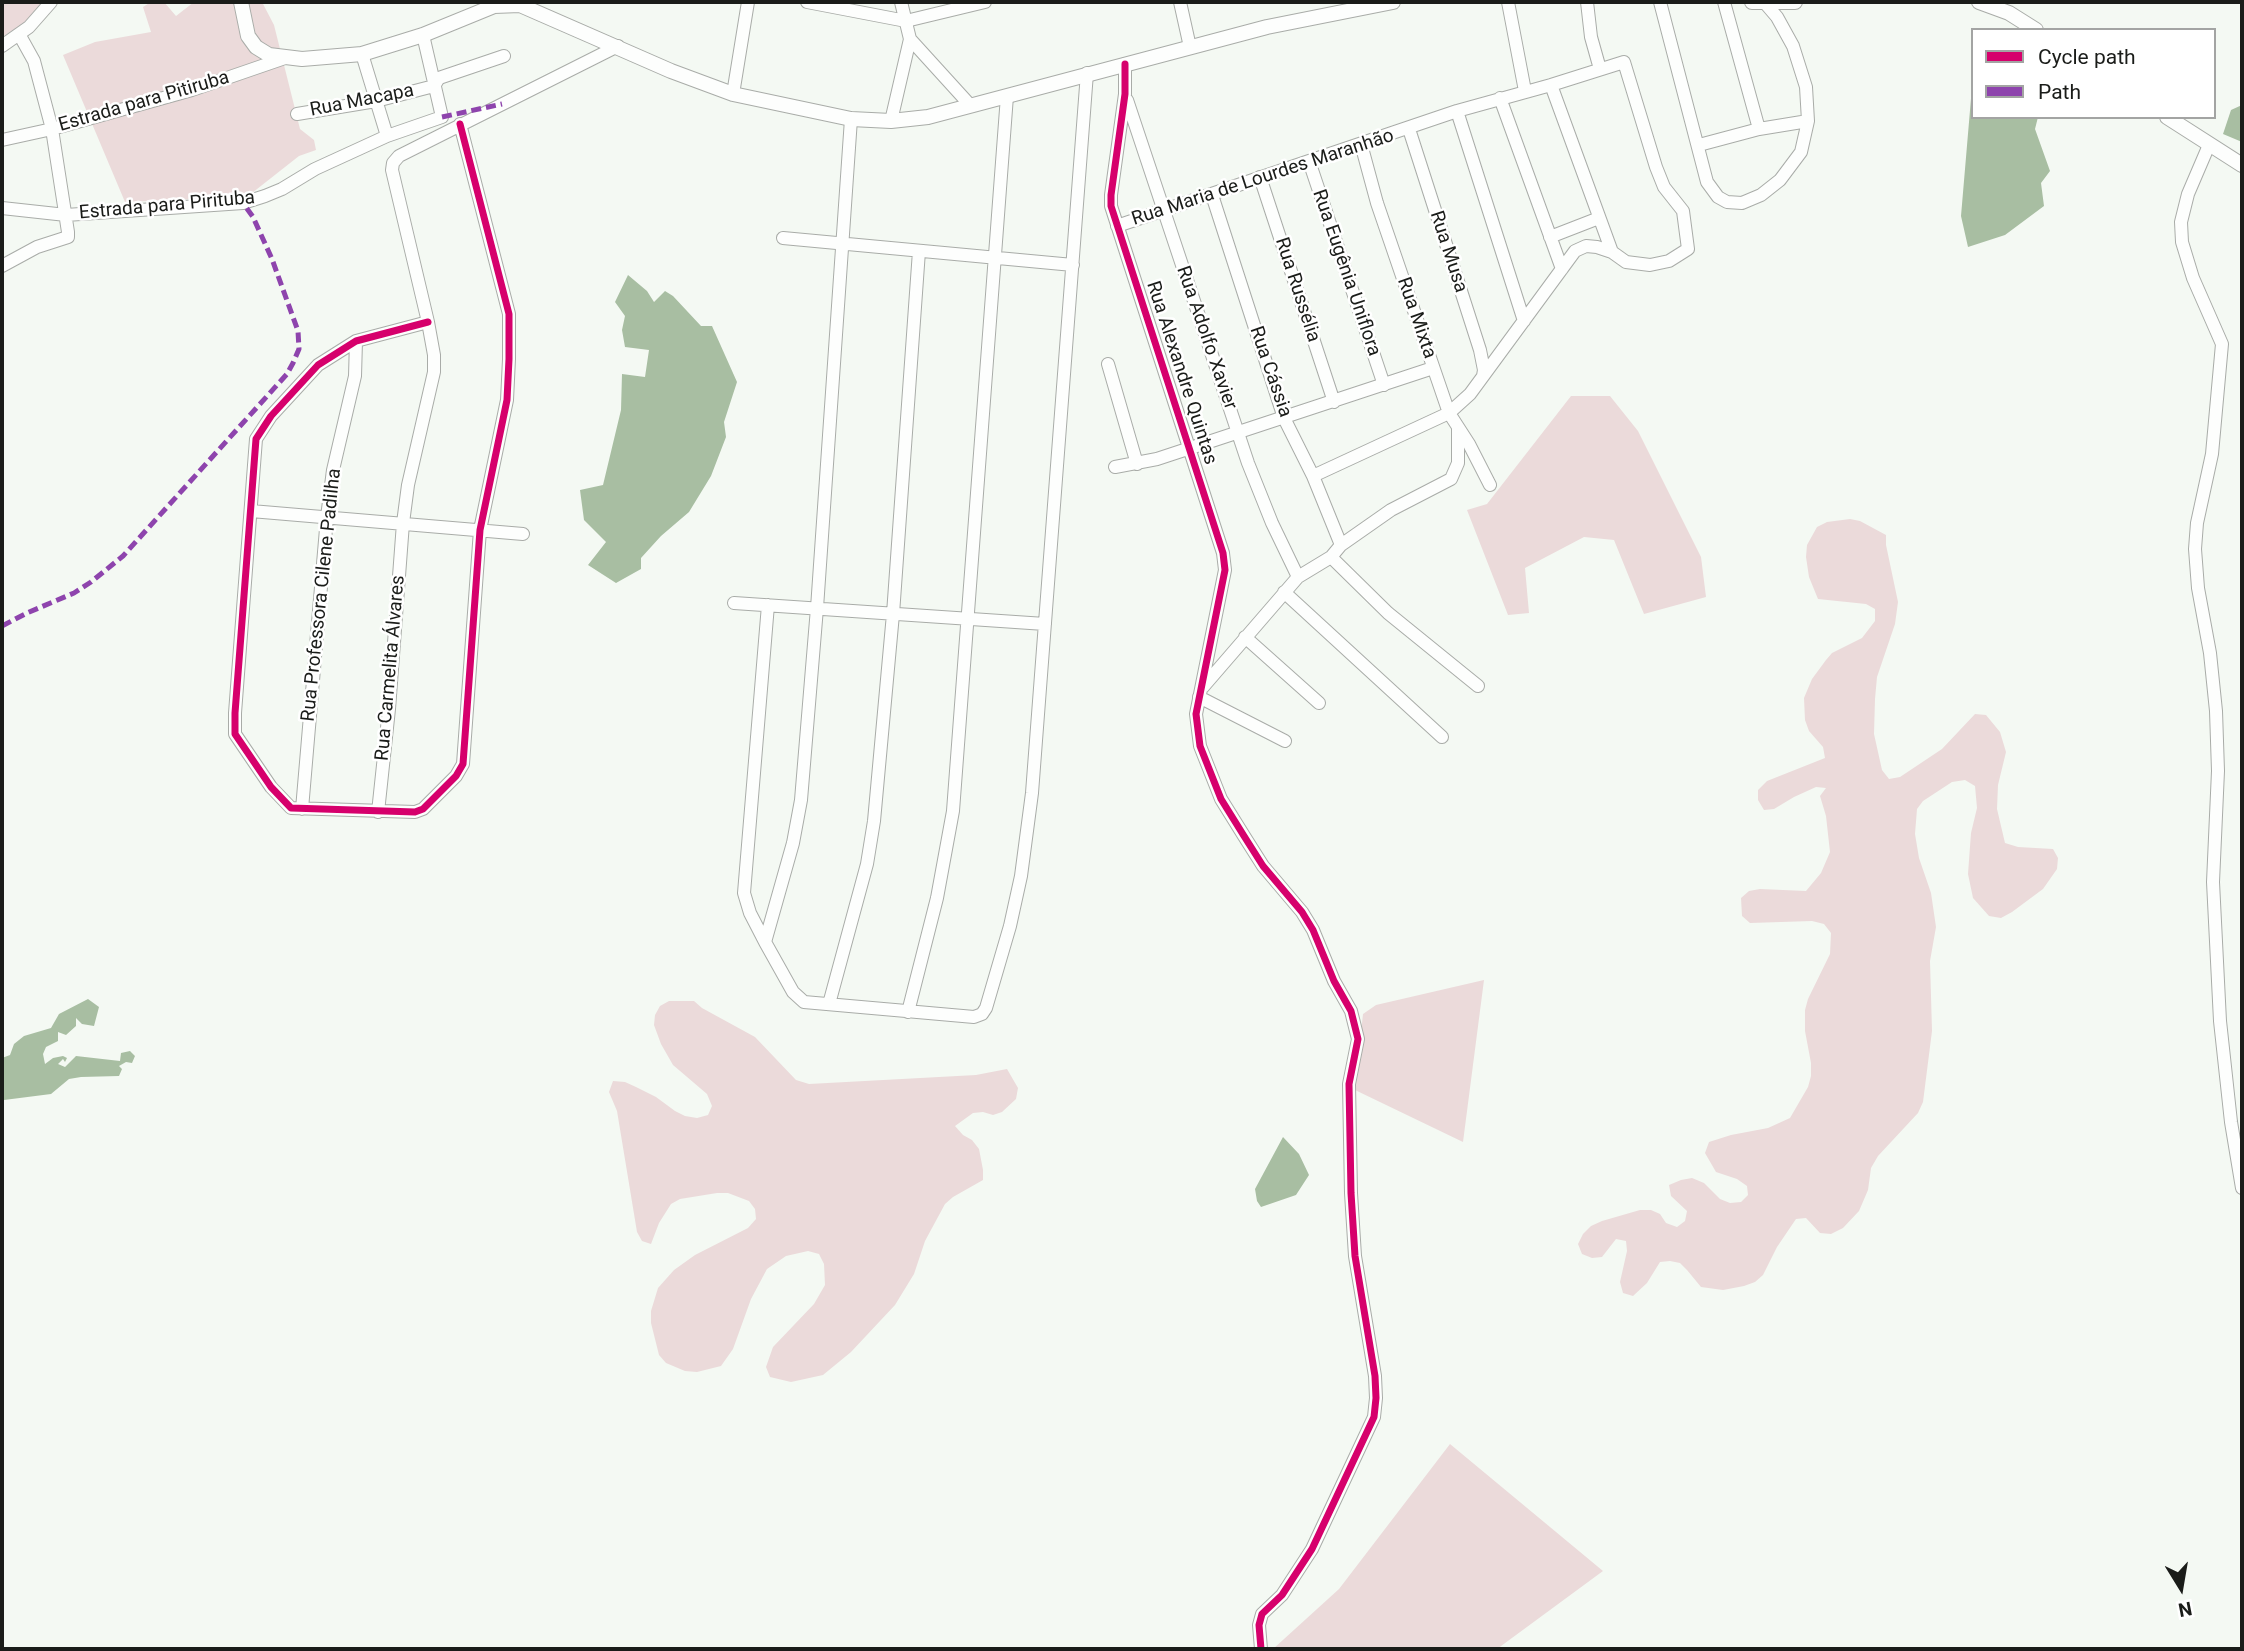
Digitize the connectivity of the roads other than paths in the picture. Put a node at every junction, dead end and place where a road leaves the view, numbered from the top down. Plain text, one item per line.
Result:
1 (51, 2) edge
2 (241, 2) edge
3 (748, 2) edge
4 (807, 2) edge
5 (901, 2) edge
6 (985, 2) edge
7 (1180, 2) edge
8 (1393, 2) edge
9 (1508, 2) edge
10 (1587, 2) edge
11 (1660, 2) edge
12 (1724, 2) edge
13 (1752, 2) edge
14 (1765, 2) edge
15 (1795, 2) edge
16 (1984, 3) edge
17 (906, 21) junction
18 (2033, 28) edge
19 (19, 34) junction
20 (423, 35) junction
21 (910, 39) junction
22 (2, 46) edge
23 (618, 46) junction
24 (1190, 47) junction
25 (362, 54) junction
26 (504, 56) dead end
27 (285, 58) junction
28 (1125, 64) junction
29 (1600, 69) junction
30 (1087, 73) junction
31 (1551, 85) junction
32 (434, 86) junction
33 (1525, 91) junction
34 (733, 94) junction
35 (1125, 94) junction
36 (1007, 96) junction
37 (1500, 98) junction
38 (376, 101) junction
39 (970, 105) junction
40 (1457, 111) junction
41 (297, 114) dead end
42 (851, 119) junction
43 (2170, 119) edge
44 (891, 121) junction
45 (1808, 121) junction
46 (460, 124) junction
47 (52, 129) junction
48 (1409, 129) junction
49 (1759, 130) junction
50 (387, 136) junction
51 (2, 140) edge
52 (1360, 144) junction
53 (1699, 145) junction
54 (2209, 145) junction
55 (1308, 161) junction
56 (2242, 165) edge
57 (1260, 177) junction
58 (1212, 195) junction
59 (2, 208) edge
60 (1163, 211) junction
61 (65, 215) junction
62 (1599, 218) junction
63 (1117, 226) junction
64 (1550, 237) junction
65 (783, 238) dead end
66 (842, 244) junction
67 (919, 251) junction
68 (1612, 252) junction
69 (996, 258) junction
70 (1073, 265) junction
71 (2, 266) edge
72 (1562, 269) junction
73 (1524, 321) junction
74 (428, 322) junction
75 (356, 341) junction
76 (1108, 364) dead end
77 (1433, 368) junction
78 (1483, 376) junction
79 (1384, 386) junction
80 (1334, 402) junction
81 (1449, 413) junction
82 (1284, 418) junction
83 (1458, 428) junction
84 (1238, 433) junction
85 (1188, 448) junction
86 (1137, 464) junction
87 (1115, 467) dead end
88 (1313, 476) junction
89 (1489, 485) dead end
90 (251, 511) junction
91 (327, 517) junction
92 (403, 523) junction
93 (480, 530) junction
94 (523, 534) dead end
95 (1341, 545) junction
96 (1331, 557) junction
97 (1298, 577) junction
98 (1284, 592) junction
99 (734, 603) dead end
100 (768, 605) junction
101 (817, 608) junction
102 (893, 614) junction
103 (967, 620) junction
104 (1045, 624) junction
105 (1245, 637) junction
106 (1478, 686) dead end
107 (1199, 693) junction
108 (1319, 703) dead end
109 (1442, 737) dead end
110 (1285, 741) dead end
111 (302, 809) junction
112 (378, 812) junction
113 (765, 942) junction
114 (829, 1004) junction
115 (908, 1012) junction
116 (2242, 1188) edge
117 (1261, 1649) edge

1 - 19 street
2 - 27 main road
3 - 34 street
4 - 17 street
5 - 17 street
6 - 17 street
7 - 24 street
8 - 24 main road
9 - 33 street
10 - 29 street
11 - 53 street
12 - 49 street
13 - 14 main road
14 - 15 main road
14 - 45 street
16 - 18 main road
17 - 21 street
19 - 22 street
19 - 47 street
20 - 23 main road
20 - 25 main road
20 - 32 street
21 - 39 street
21 - 44 street
23 - 34 main road
23 - 46 street
24 - 28 main road
25 - 27 main road
25 - 38 street
26 - 32 street, Rua Macapa
27 - 47 street, Estrada para Pitiruba
28 - 30 main road
28 - 35 street, Rua Alexandre Quintas
29 - 31 street, Rua Maria de Lourdes Maranhão
29 - 68 street
30 - 36 main road
30 - 70 street
31 - 33 street, Rua Maria de Lourdes Maranhão
31 - 62 street
32 - 38 street, Rua Macapa
32 - 50 street, Estrada para Pirituba
33 - 37 street, Rua Maria de Lourdes Maranhão
34 - 42 main road
35 - 60 street, Rua Adolfo Xavier
35 - 63 street, Rua Alexandre Quintas
36 - 39 main road
36 - 69 street
37 - 40 street, Rua Maria de Lourdes Maranhão
37 - 64 street
38 - 41 street, Rua Macapa
38 - 50 street
39 - 44 main road
40 - 48 street, Rua Maria de Lourdes Maranhão
40 - 73 street
42 - 44 main road
42 - 66 street
43 - 54 main road
45 - 49 street
45 - 53 street
46 - 74 street, Rua Carmelita Álvares
46 - 93 street
47 - 51 street, Estrada para Pitiruba
47 - 61 street
48 - 52 street, Rua Maria de Lourdes Maranhão
48 - 78 street, Rua Musa
49 - 53 street
50 - 61 street, Estrada para Pirituba
52 - 55 street, Rua Maria de Lourdes Maranhão
52 - 77 street, Rua Mixta
54 - 56 main road
54 - 116 street
55 - 57 street, Rua Maria de Lourdes Maranhão
55 - 79 street, Rua Eugênia Uniflora
57 - 58 street, Rua Maria de Lourdes Maranhão
57 - 80 street, Rua Russélia
58 - 60 street, Rua Maria de Lourdes Maranhão
58 - 82 street, Rua Cássia
59 - 61 street, Estrada para Pirituba
60 - 63 street, Rua Maria de Lourdes Maranhão
60 - 84 street, Rua Adolfo Xavier
61 - 71 street
62 - 64 street
62 - 68 street
63 - 85 street, Rua Alexandre Quintas
64 - 72 street
65 - 66 street
66 - 67 street
66 - 101 street
67 - 69 street
67 - 102 street
68 - 72 street
69 - 70 street
69 - 103 street
70 - 104 street
72 - 73 street
73 - 78 street
74 - 75 street
74 - 92 street, Rua Carmelita Álvares
75 - 90 street
75 - 91 street, Rua Professora Cilene Padilha
76 - 86 street
77 - 79 street
77 - 81 street, Rua Mixta
78 - 81 street
79 - 80 street
80 - 82 street
81 - 83 street, Rua Mixta
81 - 88 street
82 - 84 street
82 - 88 street, Rua Cássia
83 - 89 street, Rua Mixta
83 - 95 street
84 - 85 street
84 - 97 street, Rua Adolfo Xavier
85 - 86 street
85 - 107 street, Rua Alexandre Quintas
86 - 87 street
88 - 95 street, Rua Cássia
90 - 91 street
90 - 111 street
91 - 92 street
91 - 111 street, Rua Professora Cilene Padilha
92 - 93 street
92 - 112 street, Rua Carmelita Álvares
93 - 94 street
93 - 112 street
95 - 96 street
96 - 97 street
96 - 106 street
97 - 98 street
98 - 105 street
98 - 109 street
99 - 100 street
100 - 101 street
100 - 113 street
101 - 102 street
101 - 113 street
102 - 103 street
102 - 114 street
103 - 104 street
103 - 115 street
104 - 115 street
105 - 107 street
105 - 108 street
107 - 110 street
107 - 117 street, Rua Alexandre Quintas
111 - 112 street
113 - 114 street
114 - 115 street

